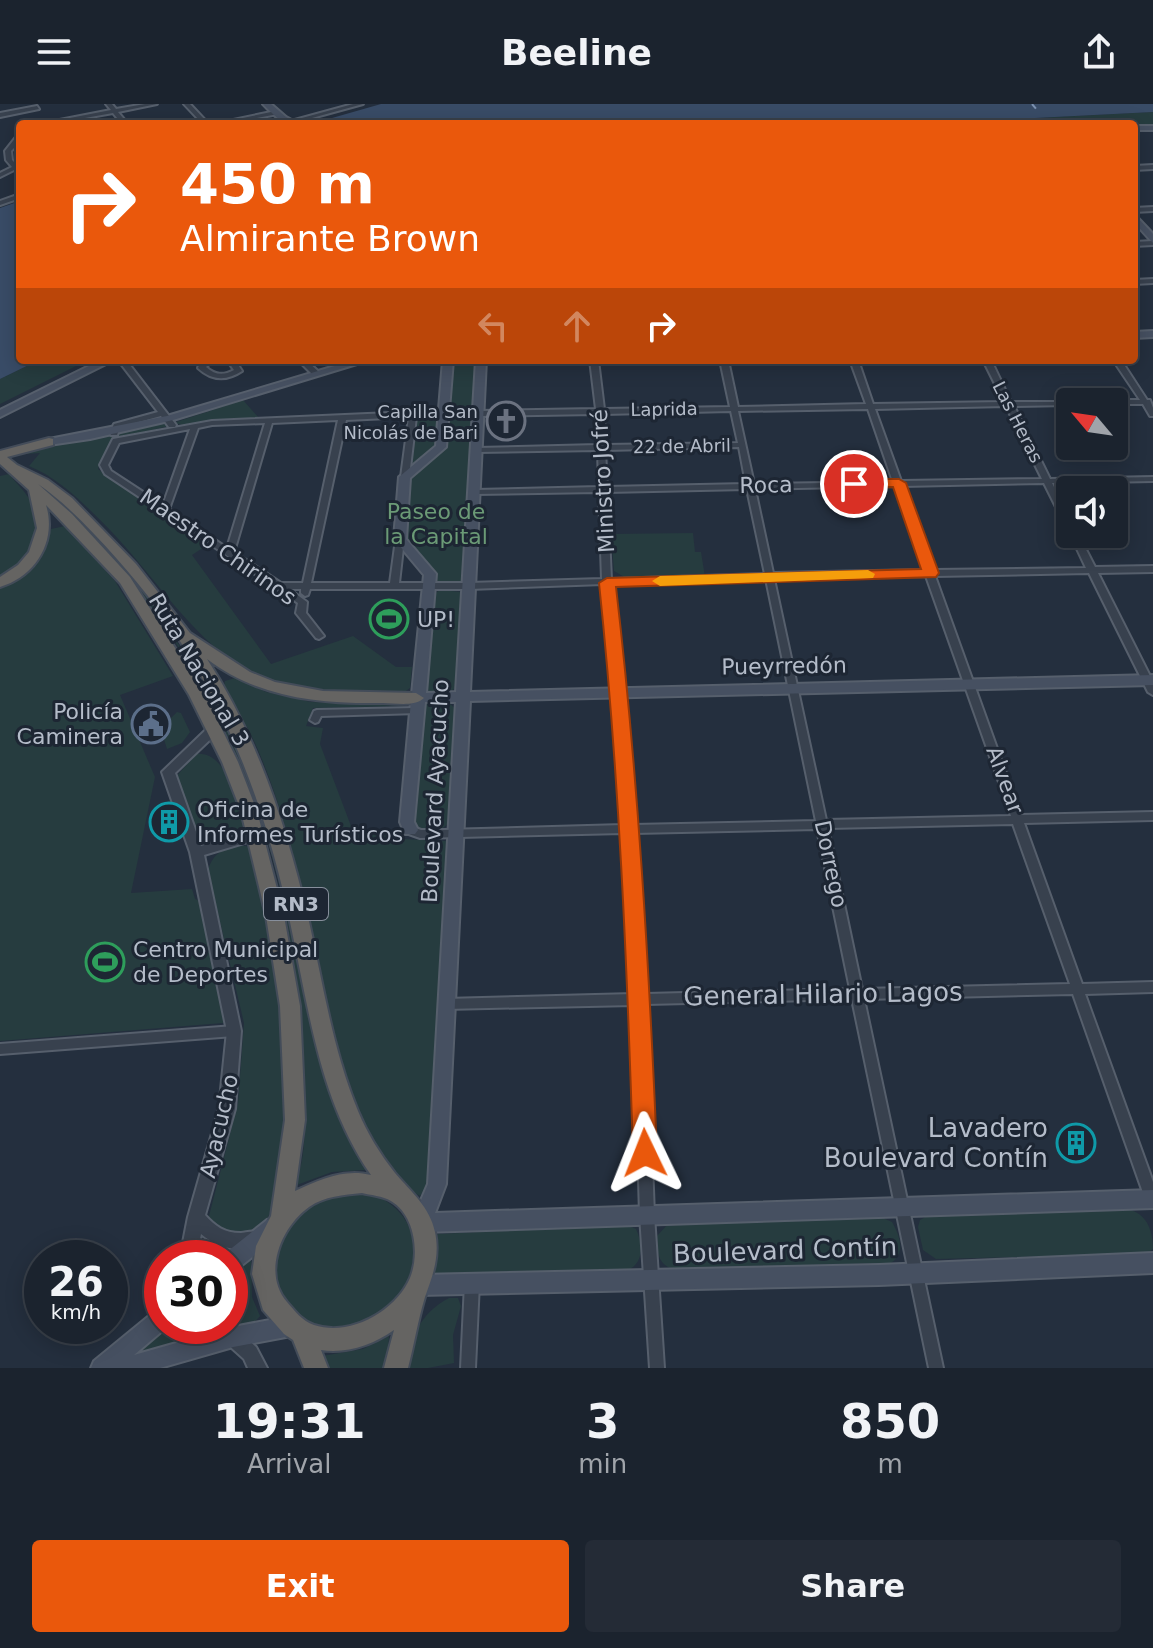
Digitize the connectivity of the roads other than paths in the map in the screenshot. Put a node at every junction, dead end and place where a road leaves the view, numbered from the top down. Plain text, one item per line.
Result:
1 (109, 104) edge
2 (154, 104) edge
3 (187, 104) edge
4 (261, 104) edge
5 (267, 104) edge
6 (360, 104) edge
7 (35, 106) edge
8 (114, 111) junction
9 (273, 113) junction
10 (0, 115) edge
11 (66, 120) edge
12 (122, 120) edge
13 (202, 120) edge
14 (237, 120) edge
15 (275, 120) edge
16 (287, 120) edge
17 (304, 120) edge
18 (16, 143) edge
19 (16, 165) edge
20 (1138, 222) edge
21 (1138, 226) edge
22 (1152, 241) edge
23 (86, 364) edge
24 (101, 364) edge
25 (125, 364) edge
26 (203, 364) edge
27 (234, 364) edge
28 (306, 364) edge
29 (351, 364) edge
30 (448, 364) edge
31 (481, 364) edge
32 (594, 364) edge
33 (725, 364) edge
34 (855, 364) edge
35 (989, 364) edge
36 (1120, 364) edge
37 (317, 374) junction
38 (1128, 402) edge
39 (1149, 402) edge
40 (1056, 403) edge
41 (1009, 404) junction
42 (0, 406) edge
43 (871, 406) junction
44 (735, 408) junction
45 (600, 410) junction
46 (444, 413) junction
47 (479, 413) junction
48 (0, 414) edge
49 (413, 414) junction
50 (1153, 414) edge
51 (342, 419) junction
52 (169, 420) junction
53 (269, 421) junction
54 (195, 426) junction
55 (115, 437) junction
56 (49, 442) joint
57 (743, 445) junction
58 (603, 447) junction
59 (477, 450) junction
60 (0, 456) edge
61 (17, 469) junction
62 (405, 477) junction
63 (1153, 479) edge
64 (1047, 481) junction
65 (899, 483) junction
66 (751, 485) junction
67 (35, 488) junction
68 (606, 488) junction
69 (475, 492) junction
70 (1056, 499) edge
71 (165, 510) junction
72 (400, 539) junction
73 (1081, 548) edge
74 (230, 553) junction
75 (1153, 569) edge
76 (1092, 571) junction
77 (931, 573) junction
78 (771, 576) junction
79 (0, 583) edge
80 (607, 583) junction
81 (279, 586) junction
82 (307, 586) junction
83 (469, 586) junction
84 (394, 587) junction
85 (429, 587) junction
86 (303, 602) junction
87 (174, 624) junction
88 (319, 636) dead end
89 (1151, 684) edge
90 (971, 685) junction
91 (794, 688) junction
92 (619, 692) junction
93 (463, 697) junction
94 (416, 705) junction
95 (315, 720) dead end
96 (215, 728) junction
97 (1153, 816) edge
98 (1019, 819) junction
99 (823, 824) junction
100 (628, 828) junction
101 (410, 830) joint
102 (455, 834) junction
103 (256, 835) junction
104 (197, 852) junction
105 (1153, 987) edge
106 (1079, 988) junction
107 (859, 993) junction
108 (640, 998) junction
109 (445, 1004) junction
110 (234, 1031) junction
111 (0, 1049) edge
112 (397, 1192) junction
113 (1153, 1200) edge
114 (904, 1208) junction
115 (647, 1215) junction
116 (196, 1217) junction
117 (422, 1222) junction
118 (271, 1227) junction
119 (192, 1240) edge
120 (248, 1247) edge
121 (1153, 1263) edge
122 (916, 1272) junction
123 (651, 1281) junction
124 (472, 1283) junction
125 (417, 1288) junction
126 (297, 1329) junction
127 (248, 1330) edge
128 (144, 1333) edge
129 (190, 1344) edge
130 (240, 1344) edge
131 (101, 1368) edge
132 (123, 1368) edge
133 (258, 1368) edge
134 (316, 1368) edge
135 (396, 1368) edge
136 (468, 1368) edge
137 (657, 1368) edge
138 (936, 1368) edge

1 - 8 street
2 - 8 street
3 - 13 street
4 - 9 main road
5 - 9 main road
6 - 17 street
7 - 10 street
8 - 11 street
8 - 12 street
9 - 14 street
9 - 15 main road
9 - 16 main road
18 - 19 street
20 - 22 main road
21 - 22 main road
23 - 42 main road
24 - 48 main road
25 - 52 street
26 - 27 street
28 - 37 street
29 - 37 main road
30 - 46 main road
31 - 47 main road, Boulevard Ayacucho
32 - 45 street, Ministro Jofré
33 - 44 street, Dorrego
34 - 43 street, Alvear
35 - 41 street, Las Heras
36 - 39 street
37 - 52 main road
38 - 39 street
39 - 50 street
40 - 41 street, Laprida
41 - 43 street, Laprida
41 - 64 street, Las Heras
43 - 44 street, Laprida
43 - 65 street, Alvear
44 - 45 street, Laprida
44 - 57 street, Dorrego
45 - 47 street, Laprida
45 - 58 street, Ministro Jofré
46 - 47 street, Laprida
46 - 49 street, Laprida
46 - 62 main road
47 - 59 main road, Boulevard Ayacucho
49 - 51 street, Laprida
49 - 62 street
51 - 53 street, Laprida
51 - 82 street
52 - 54 street, Laprida
52 - 55 main road
53 - 54 street, Laprida
53 - 74 street
54 - 71 street
55 - 56 main road
55 - 71 street, Maestro Chirinos
56 - 60 highway
57 - 58 street, 22 de Abril
57 - 66 street, Dorrego
58 - 59 street, 22 de Abril
58 - 68 street, Ministro Jofré
59 - 69 main road, Boulevard Ayacucho
60 - 61 highway, Ruta Nacional 3 / RN3
61 - 67 highway, Ruta Nacional 3 / RN3
61 - 87 highway, Ruta Nacional 3 / RN3
62 - 72 main road
63 - 64 street, Roca
64 - 65 street, Roca
64 - 70 street, Las Heras
65 - 66 street, Roca
65 - 77 street, Alvear
66 - 68 street, Roca
66 - 78 street, Dorrego
67 - 79 highway
67 - 96 highway, Ruta Nacional 3 / RN3
68 - 69 street, Roca
68 - 80 street, Ministro Jofré
69 - 83 main road, Boulevard Ayacucho
71 - 74 street, Maestro Chirinos
72 - 84 street
72 - 85 main road
73 - 76 street
74 - 81 street, Maestro Chirinos
75 - 76 street
76 - 77 street
76 - 89 street
77 - 78 street
77 - 90 street, Alvear
78 - 80 street
78 - 91 street, Dorrego
80 - 83 street
80 - 92 street, Ministro Jofré
81 - 82 street
81 - 86 street, Maestro Chirinos
82 - 84 street
82 - 86 street
83 - 85 street
83 - 93 main road, Boulevard Ayacucho
84 - 85 street
85 - 94 main road, Boulevard Ayacucho
86 - 88 street, Maestro Chirinos
87 - 94 highway
87 - 112 highway, Ruta Nacional 3 / RN3
89 - 90 main road, Pueyrredón
90 - 91 main road, Pueyrredón
90 - 98 street, Alvear
91 - 92 main road, Pueyrredón
91 - 99 street, Dorrego
92 - 93 main road, Pueyrredón
92 - 100 street, Ministro Jofré
93 - 94 main road, Pueyrredón
93 - 102 main road, Boulevard Ayacucho
94 - 95 street
94 - 101 main road, Boulevard Ayacucho
96 - 103 highway, Ruta Nacional 3 / RN3
96 - 104 street, Ayacucho
97 - 98 street
98 - 99 street
98 - 106 street, Alvear
99 - 100 street
99 - 107 street, Dorrego
100 - 102 street
100 - 108 street, Ministro Jofré
101 - 102 street
102 - 109 main road, Boulevard Ayacucho
103 - 104 street
103 - 118 highway, Ruta Nacional 3 / RN3
104 - 110 street, Ayacucho
105 - 106 street, General Hilario Lagos
106 - 107 street, General Hilario Lagos
106 - 113 street, Alvear
107 - 108 street, General Hilario Lagos
107 - 114 street, Dorrego
108 - 109 street, General Hilario Lagos
108 - 115 street, Ministro Jofré
109 - 117 main road, Boulevard Ayacucho
110 - 111 street
110 - 116 street, Ayacucho
112 - 117 highway, Ruta Nacional 3 / RN3
112 - 118 highway
113 - 114 main road, Boulevard Contín
114 - 115 main road, Boulevard Contín
114 - 122 street, Dorrego
115 - 117 main road, Boulevard Contín
115 - 123 street, Ministro Jofré
116 - 118 street
116 - 119 street, Ayacucho
117 - 125 highway
118 - 120 main road
118 - 126 highway, Ruta Nacional 3 / RN3
121 - 122 main road, Boulevard Contín
122 - 123 main road, Boulevard Contín
122 - 138 street, Dorrego
123 - 124 main road, Boulevard Contín
123 - 137 street, Ministro Jofré
124 - 125 main road, Boulevard Contín
124 - 136 street
125 - 126 highway
125 - 135 highway
126 - 127 main road
126 - 134 highway, Ruta Nacional 3 / RN3
128 - 131 main road
129 - 132 main road
130 - 133 street

